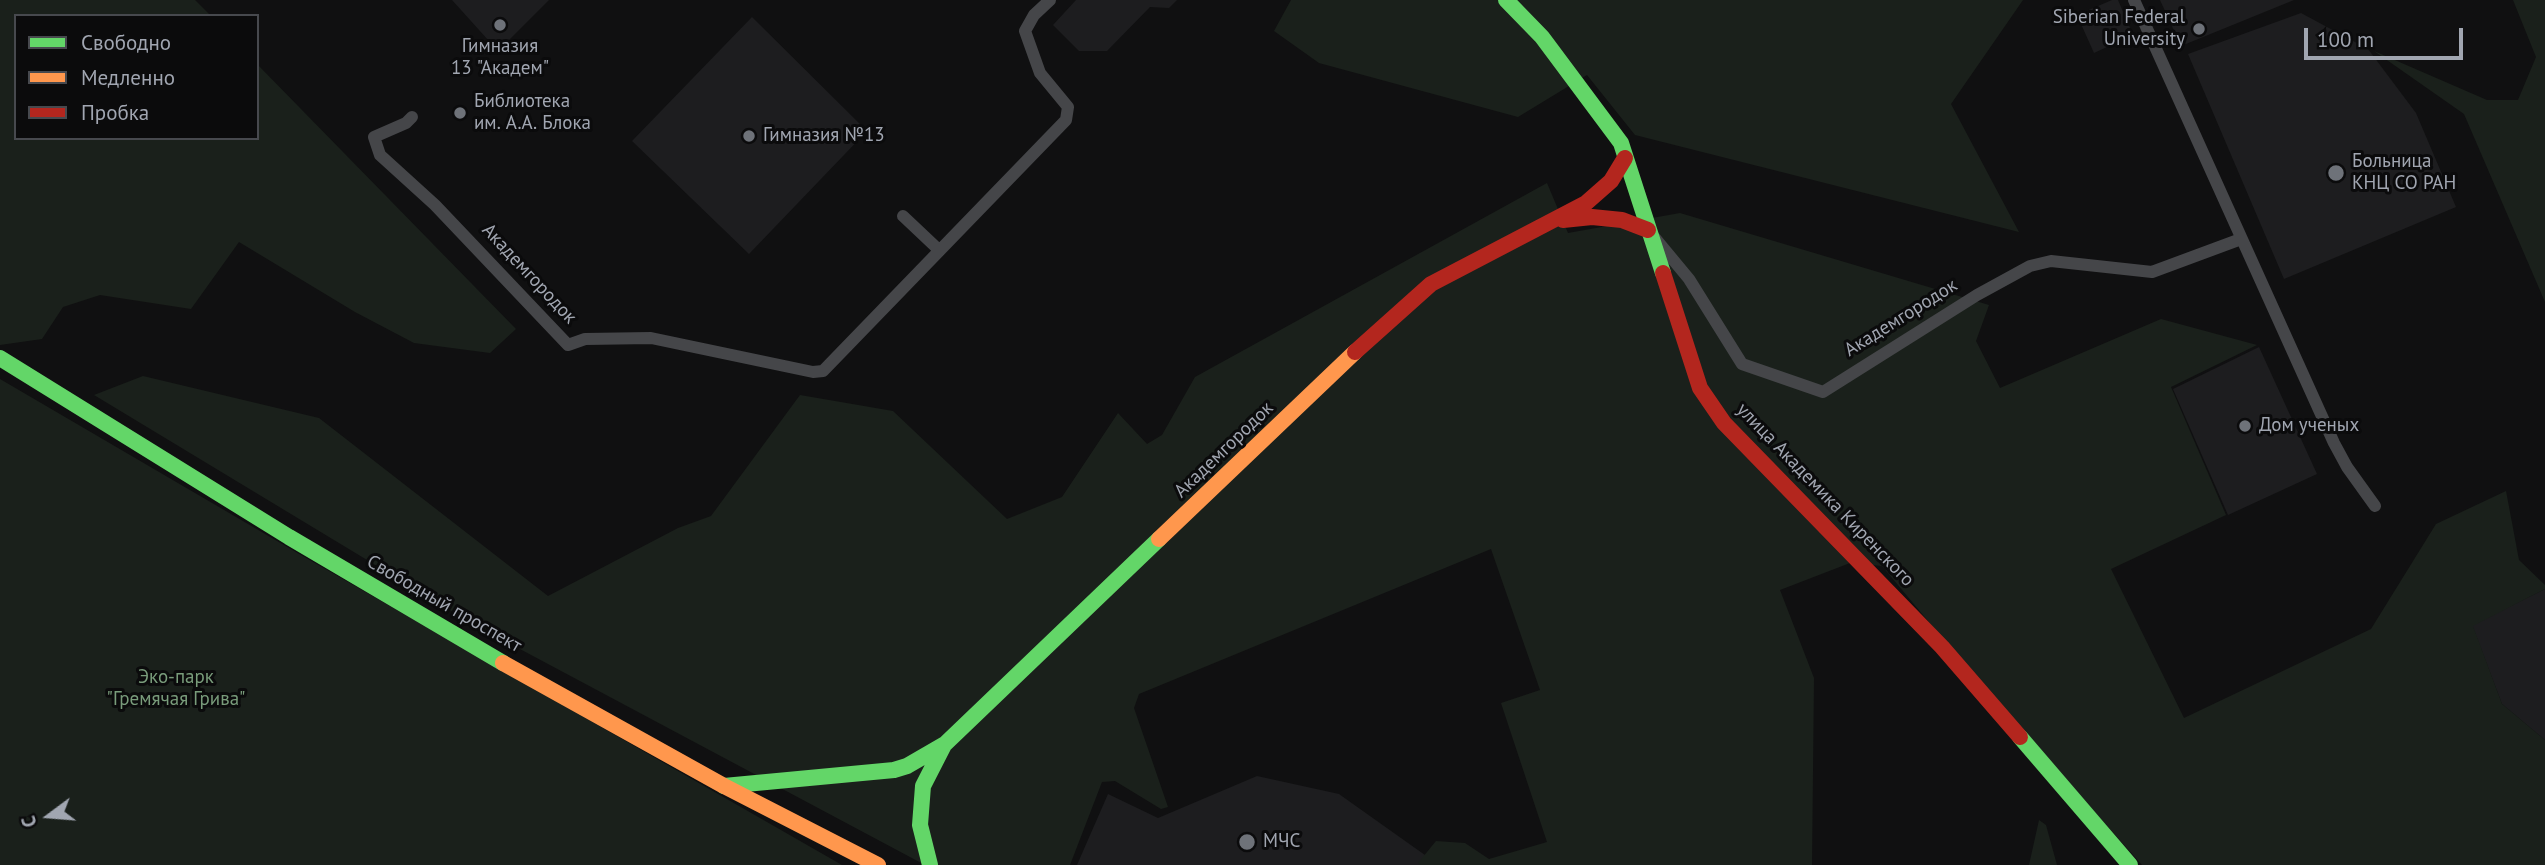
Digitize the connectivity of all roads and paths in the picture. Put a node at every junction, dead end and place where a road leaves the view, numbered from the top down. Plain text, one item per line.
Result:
1 (1050, 0) edge
2 (1506, 0) edge
3 (2134, 0) edge
4 (412, 117) dead end
5 (1625, 158) junction
6 (903, 216) dead end
7 (1556, 220) junction
8 (1648, 230) junction
9 (2241, 239) junction
10 (939, 250) junction
11 (0, 358) edge
12 (2375, 506) dead end
13 (945, 744) junction
14 (724, 786) junction
15 (878, 865) edge
16 (930, 865) edge
17 (2130, 865) edge

1 - 10 street, Академгородок
2 - 5 main road, улица Академика Киренского
3 - 9 street
4 - 10 street, Академгородок
5 - 7 main road, Академгородок
5 - 8 main road, улица Академика Киренского
6 - 10 street
7 - 8 main road
7 - 13 main road, Академгородок
8 - 9 street, Академгородок
8 - 17 main road, улица Академика Киренского
9 - 12 street
11 - 14 main road, Свободный проспект
13 - 14 main road
13 - 16 main road
14 - 15 main road, Свободный проспект

